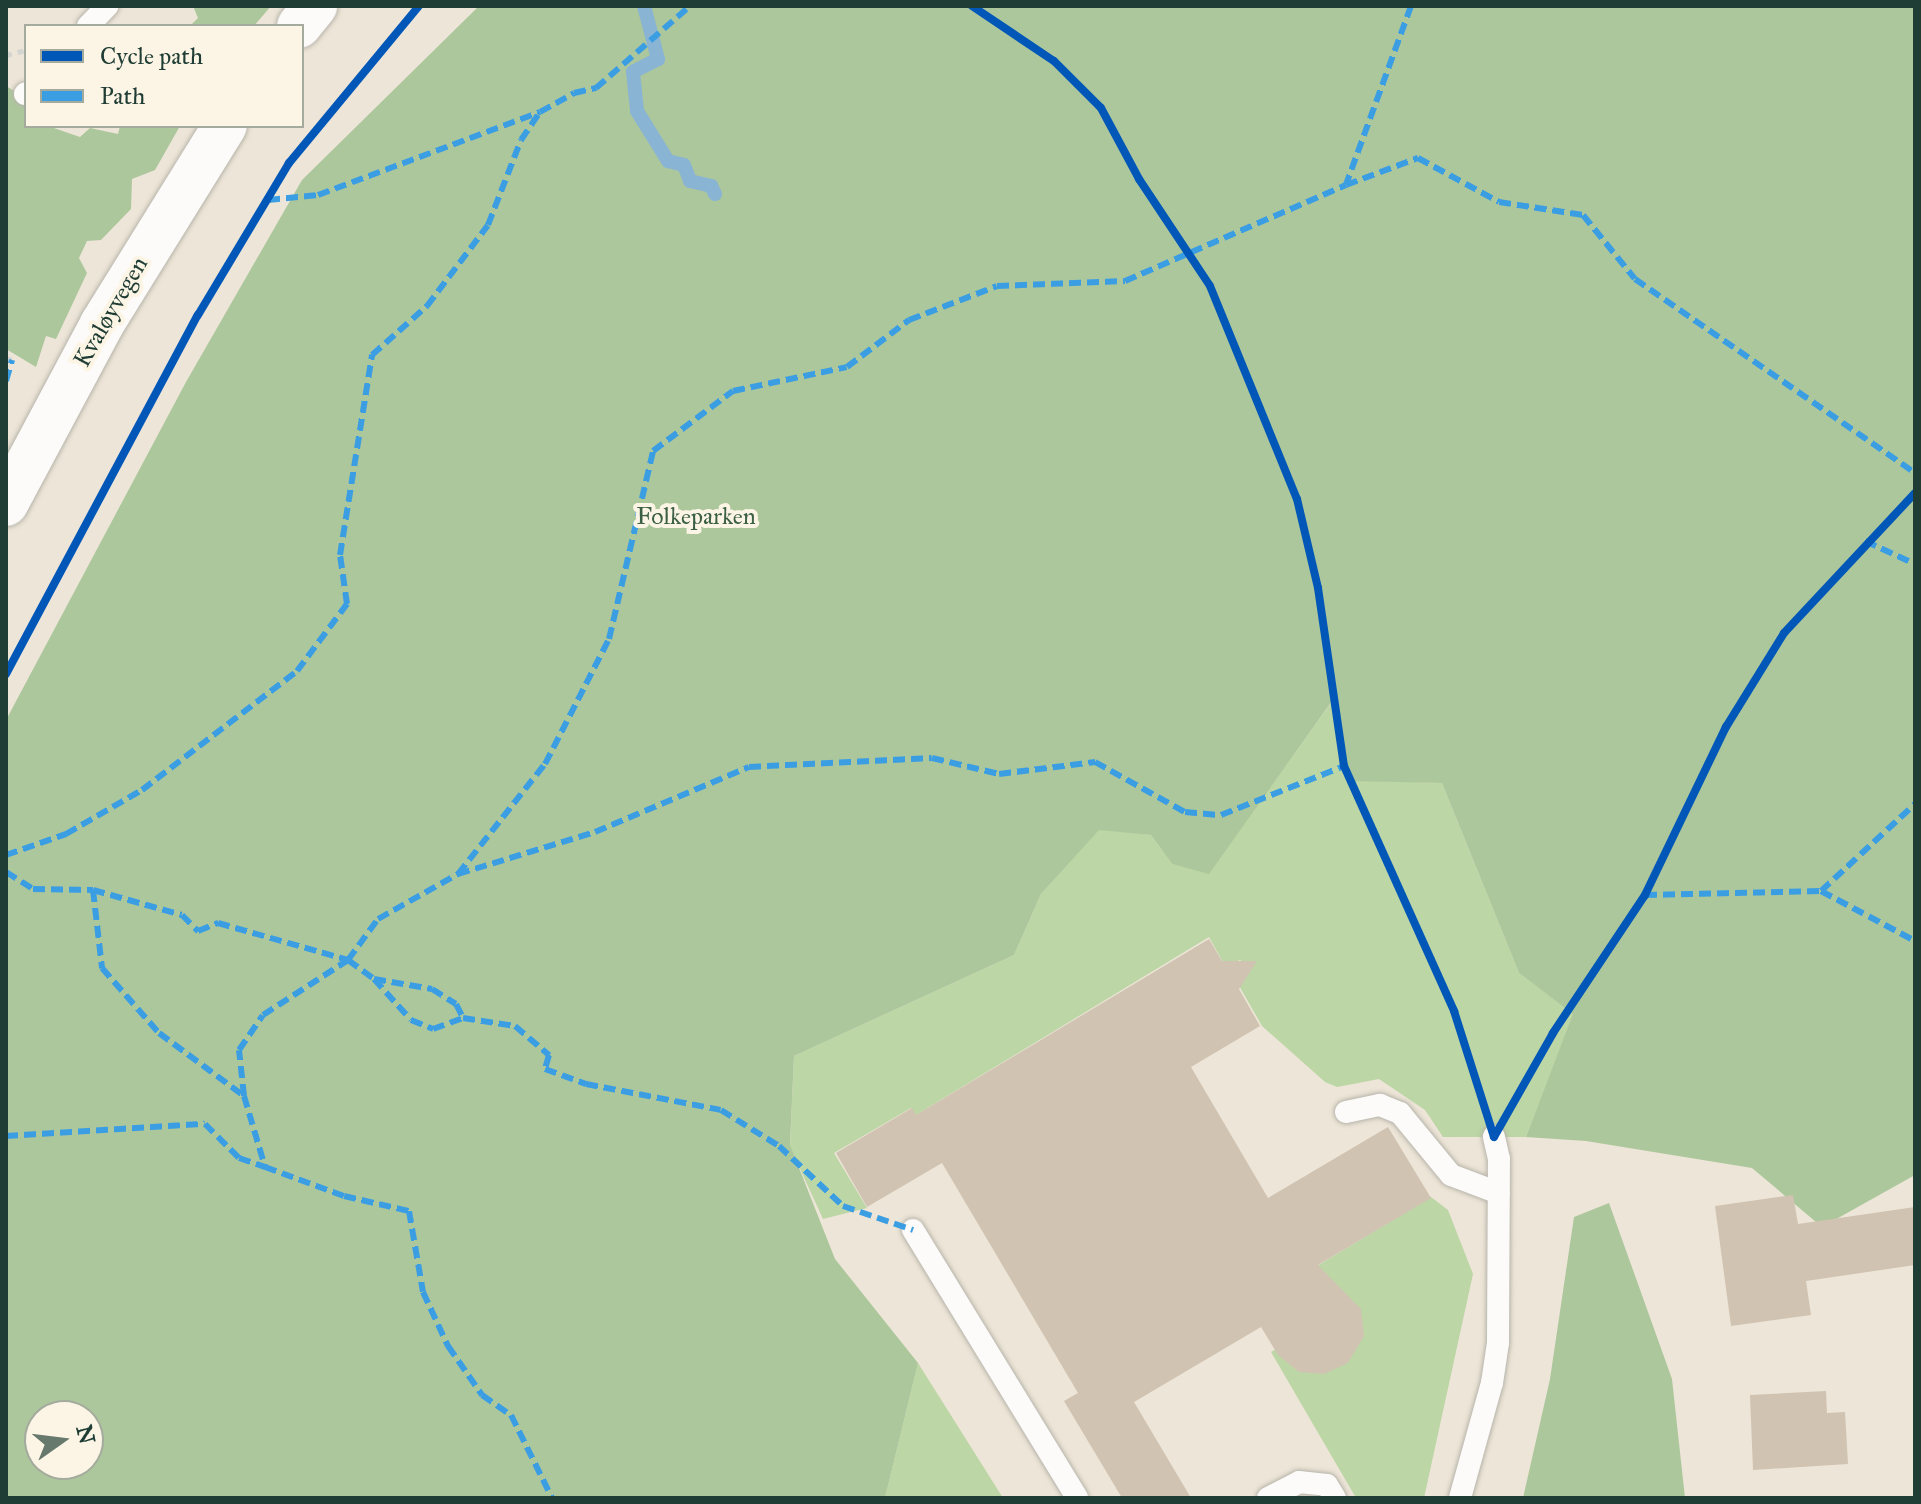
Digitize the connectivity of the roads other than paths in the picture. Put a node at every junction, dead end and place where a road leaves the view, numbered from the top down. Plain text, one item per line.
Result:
1 (107, 6) edge
2 (315, 6) edge
3 (90, 24) edge
4 (301, 24) edge
5 (224, 128) edge
6 (6, 504) edge
7 (1346, 1112) dead end
8 (1494, 1137) dead end
9 (1499, 1193) junction
10 (913, 1230) dead end
11 (1077, 1498) edge
12 (1268, 1498) edge
13 (1335, 1498) edge
14 (1460, 1498) edge

1 - 3 lane
2 - 4 street
5 - 6 street, Kvaløyvegen
7 - 9 lane
8 - 9 lane
9 - 14 lane
10 - 11 lane
12 - 13 lane

